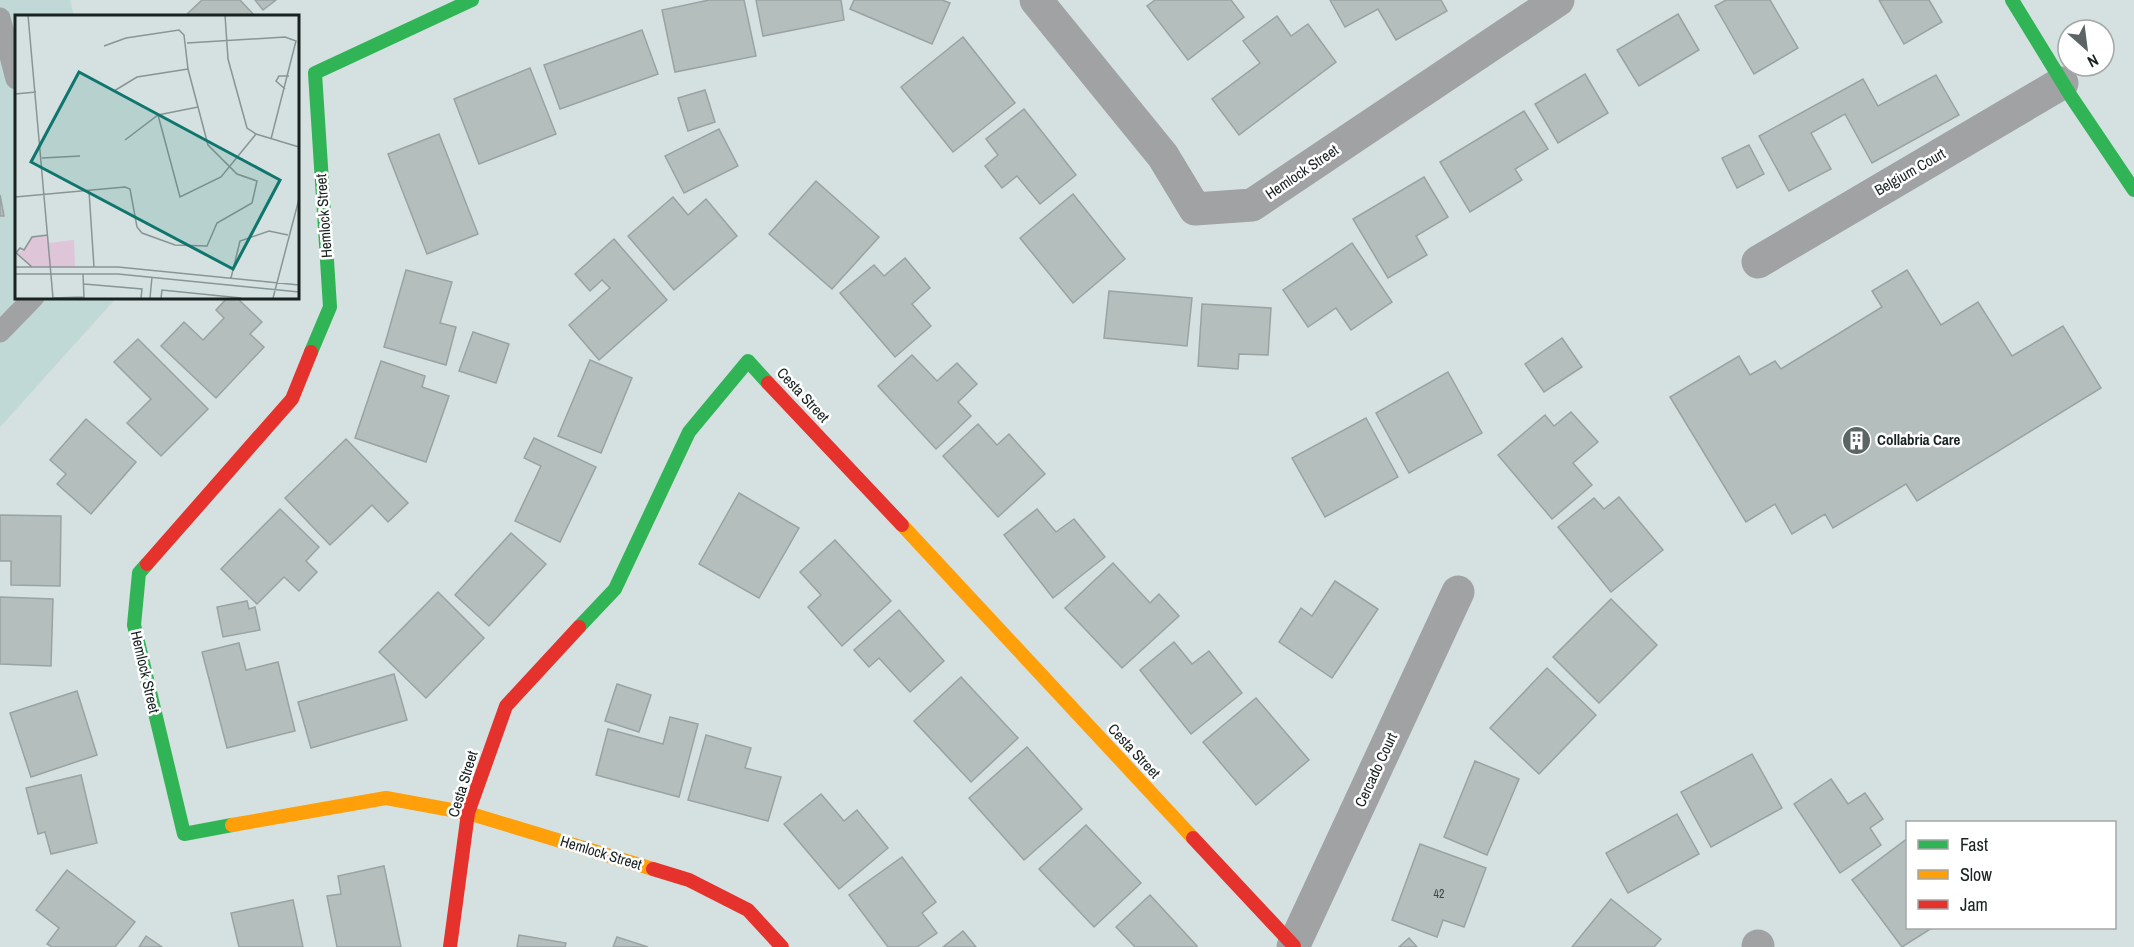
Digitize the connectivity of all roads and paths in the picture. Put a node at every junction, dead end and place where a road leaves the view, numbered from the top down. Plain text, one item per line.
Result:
1 (472, 0) edge
2 (1036, 0) edge
3 (2012, 0) edge
4 (1539, 5) edge
5 (0, 18) edge
6 (15, 75) edge
7 (2062, 83) junction
8 (2134, 190) edge
9 (1758, 262) dead end
10 (33, 298) edge
11 (0, 332) edge
12 (1458, 592) dead end
13 (468, 813) junction
14 (1293, 946) edge
15 (450, 947) edge
16 (782, 947) edge

1 - 13 street, Hemlock Street
2 - 4 street, Hemlock Street
3 - 7 street
5 - 6 lane
7 - 8 street
7 - 9 street, Belgium Court
10 - 11 lane
12 - 14 street, Cercado Court
13 - 14 street, Cesta Street
13 - 15 street, Cesta Street
13 - 16 street, Hemlock Street

